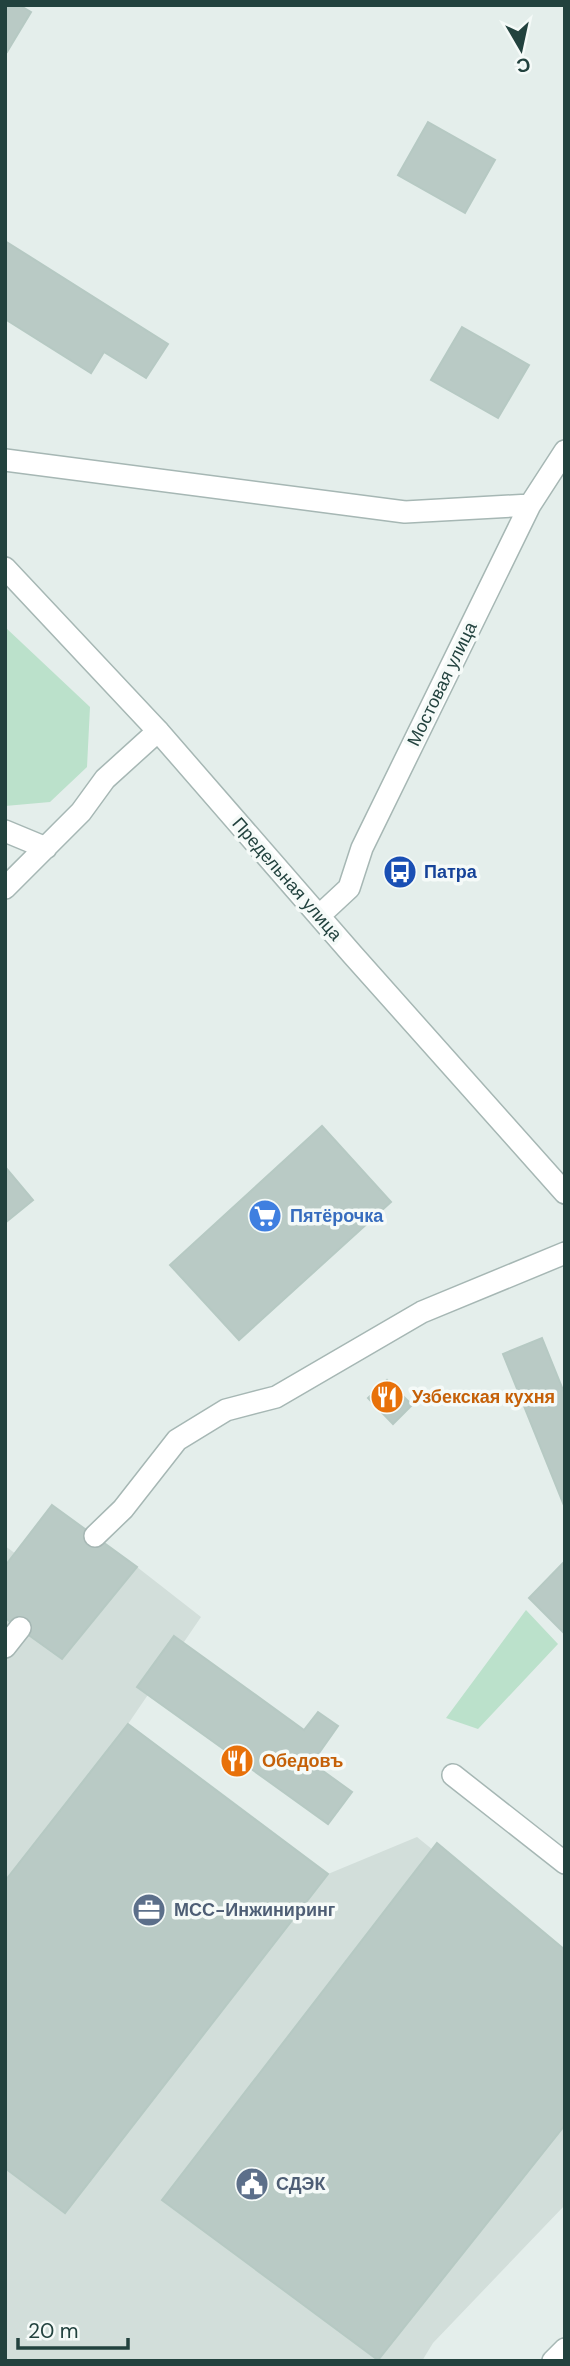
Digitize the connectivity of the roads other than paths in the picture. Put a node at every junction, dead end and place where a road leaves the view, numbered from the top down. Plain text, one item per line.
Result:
1 (565, 451) edge
2 (5, 460) edge
3 (530, 505) junction
4 (5, 568) edge
5 (159, 731) junction
6 (5, 831) edge
7 (46, 848) junction
8 (5, 888) edge
9 (320, 915) junction
10 (565, 1193) edge
11 (565, 1253) edge
12 (95, 1536) dead end
13 (20, 1628) dead end
14 (5, 1647) edge
15 (453, 1775) dead end
16 (565, 1863) edge
17 (565, 2349) edge
18 (554, 2361) edge

1 - 3 street, Мостовая улица
2 - 3 street
3 - 9 street, Мостовая улица
4 - 5 street, Предельная улица
5 - 7 street
5 - 9 street, Предельная улица
6 - 7 street
7 - 8 street
9 - 10 street, Предельная улица
11 - 12 street
13 - 14 street
15 - 16 street
17 - 18 street

